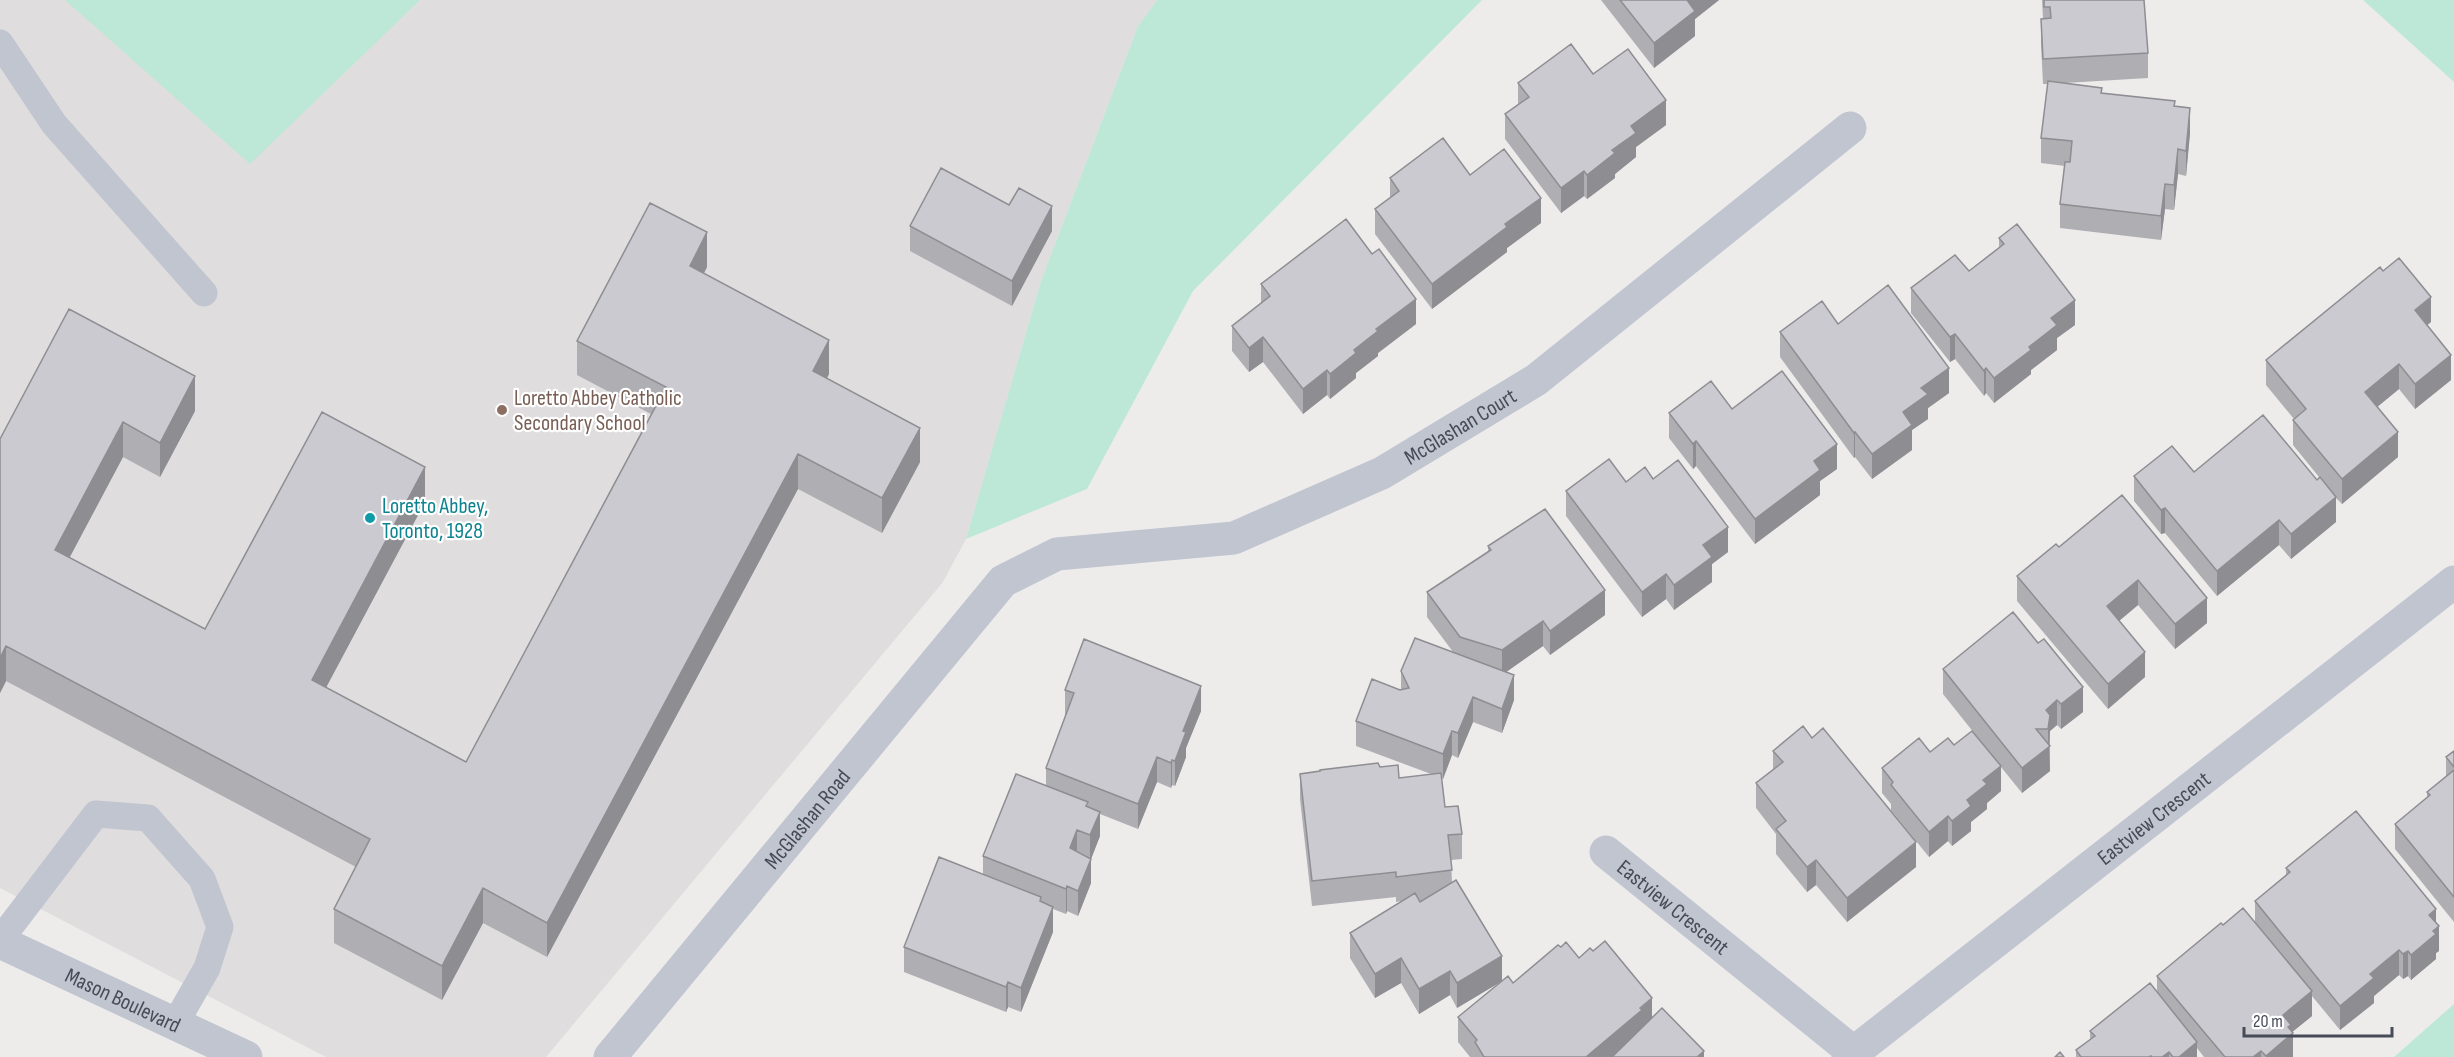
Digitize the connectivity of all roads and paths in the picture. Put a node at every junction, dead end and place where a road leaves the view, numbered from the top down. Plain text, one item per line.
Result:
1 (0, 43) edge
2 (1850, 128) dead end
3 (204, 293) dead end
4 (1003, 581) joint
5 (2454, 582) edge
6 (1606, 852) dead end
7 (0, 941) edge
8 (175, 1024) junction
9 (1851, 1054) edge
10 (246, 1057) edge
11 (610, 1057) edge

1 - 3 lane
2 - 4 street, McGlashan Court
4 - 11 street, McGlashan Road
5 - 9 street, Eastview Crescent
6 - 9 street, Eastview Crescent
7 - 8 street, Mason Boulevard
7 - 8 lane
8 - 10 street, Mason Boulevard

